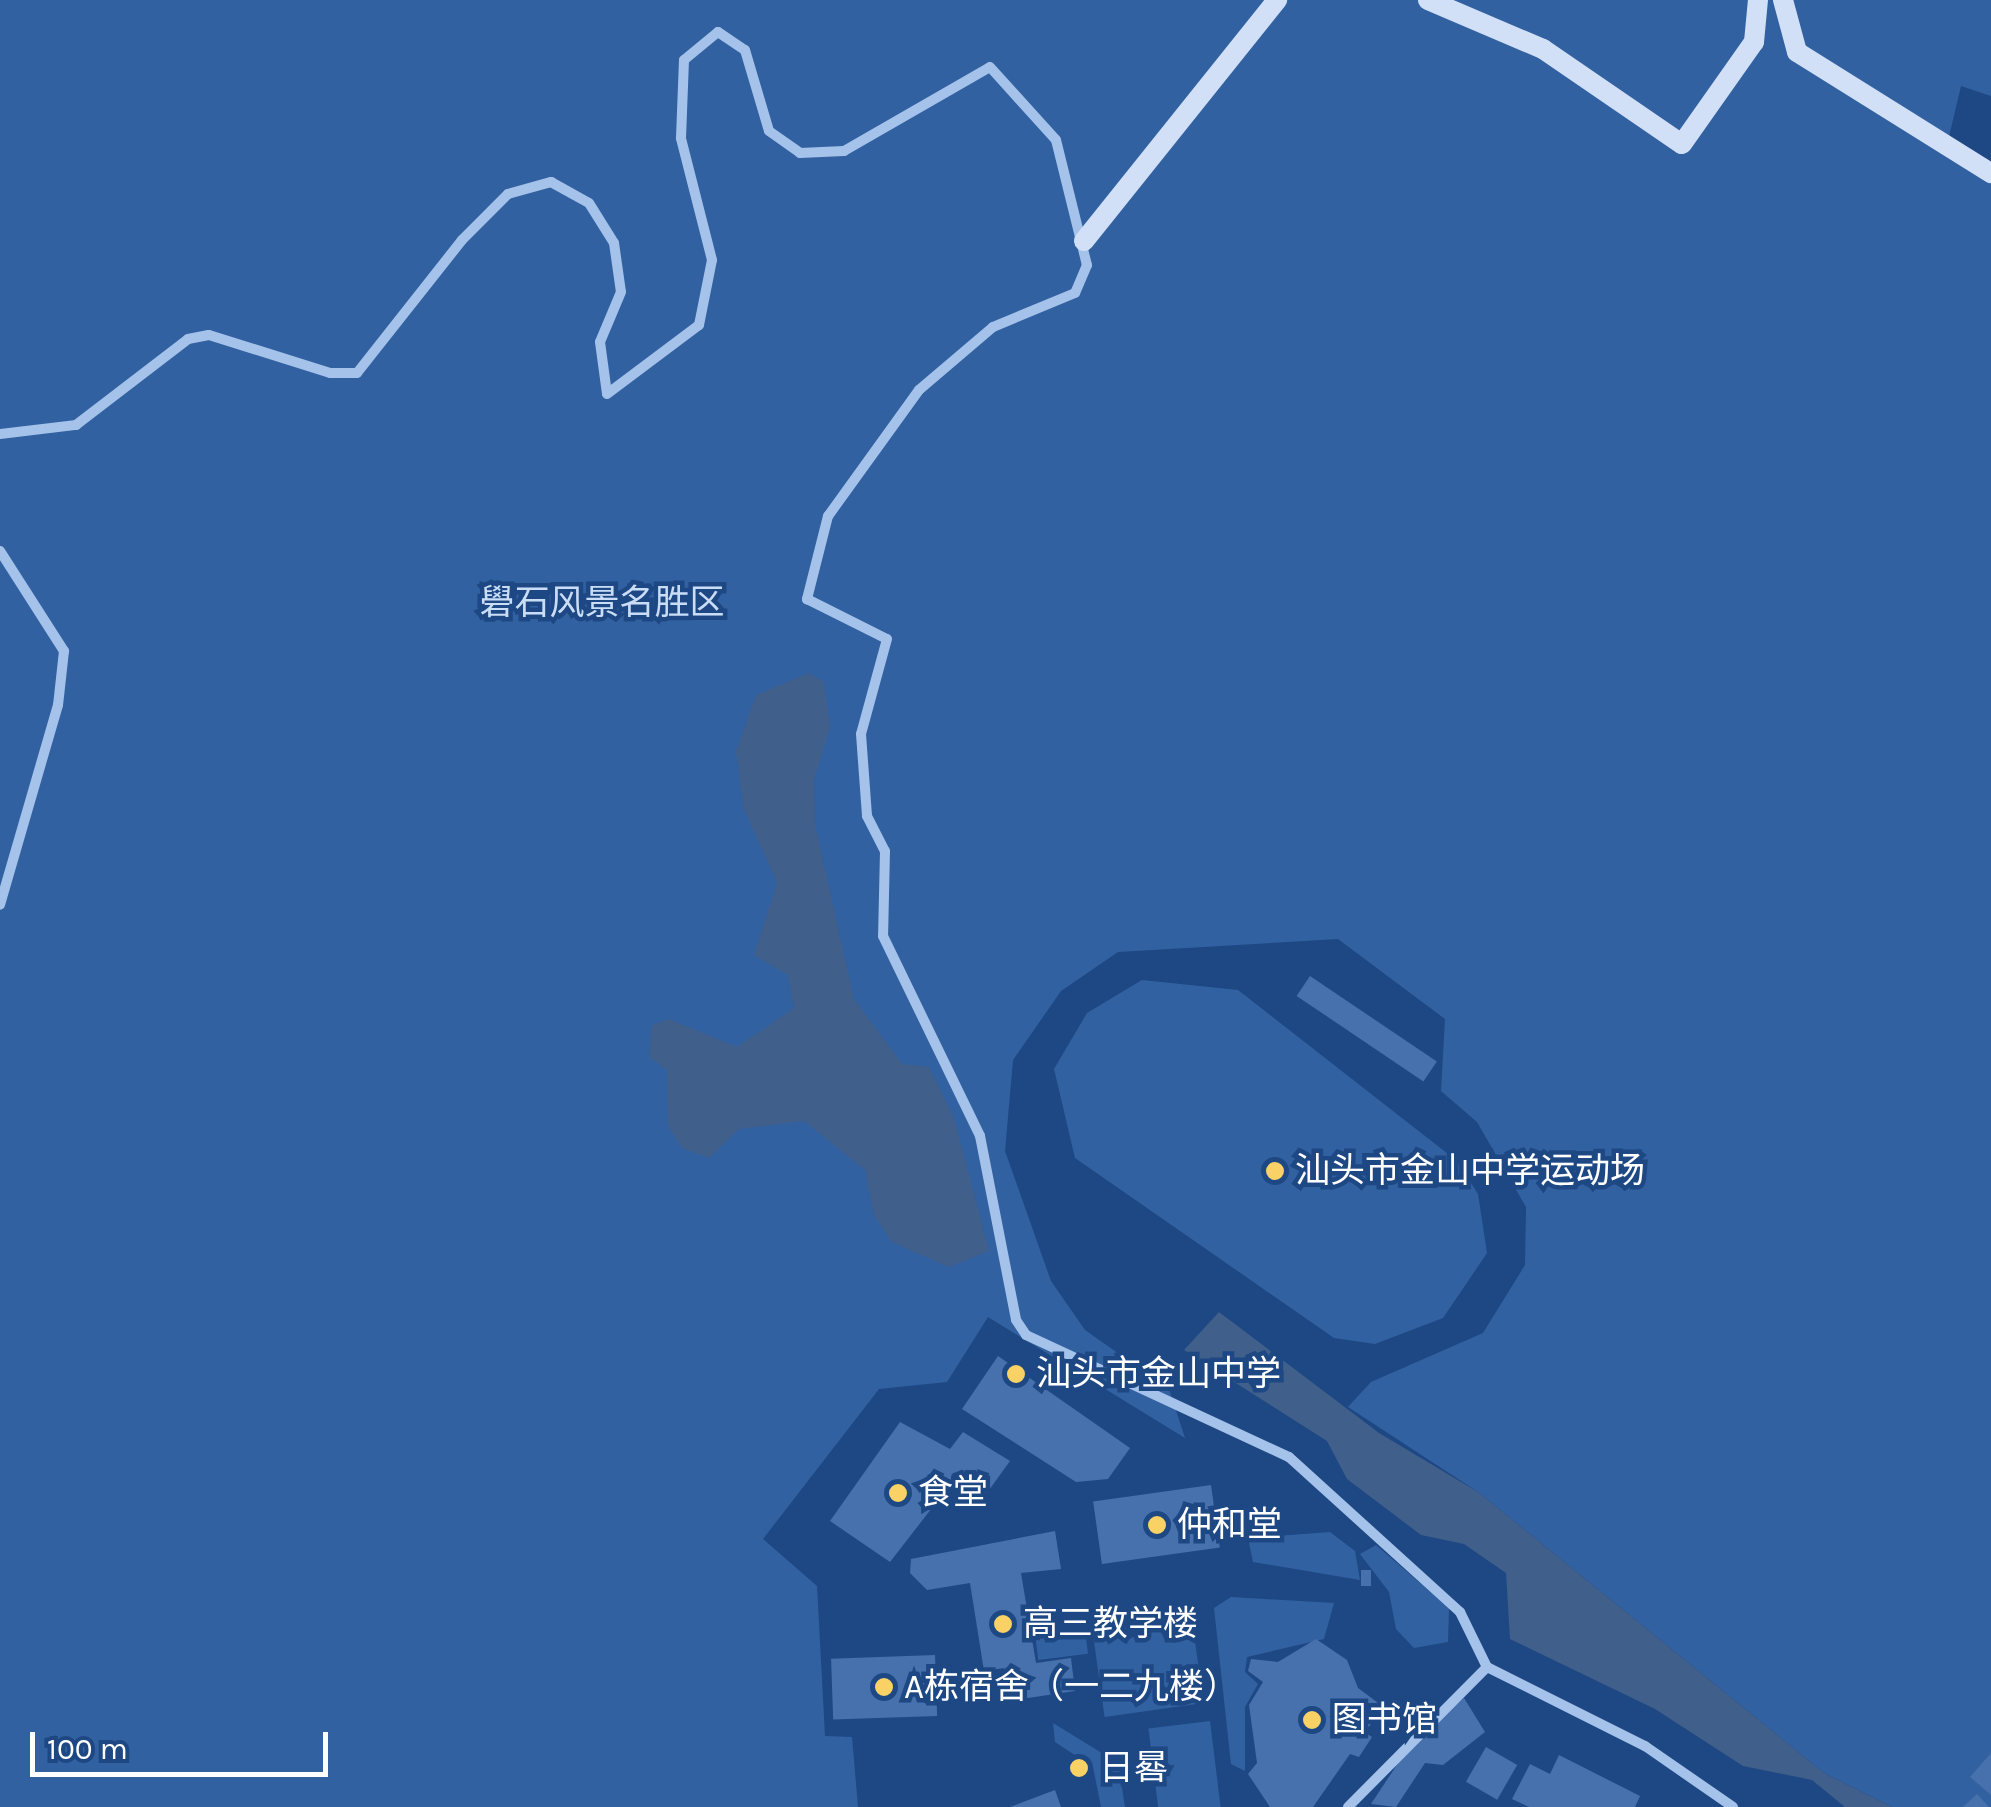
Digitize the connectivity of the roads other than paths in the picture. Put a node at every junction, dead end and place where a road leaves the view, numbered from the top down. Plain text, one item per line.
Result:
1 (1277, 0) edge
2 (1428, 0) edge
3 (1758, 0) edge
4 (1783, 0) edge
5 (1991, 173) edge
6 (1084, 241) junction
7 (0, 434) edge
8 (0, 551) edge
9 (0, 905) edge
10 (1487, 1667) junction
11 (1348, 1807) edge
12 (1733, 1807) edge

1 - 6 street
2 - 3 street
4 - 5 street
6 - 7 street
6 - 10 street
8 - 9 street
10 - 11 street
10 - 12 street

